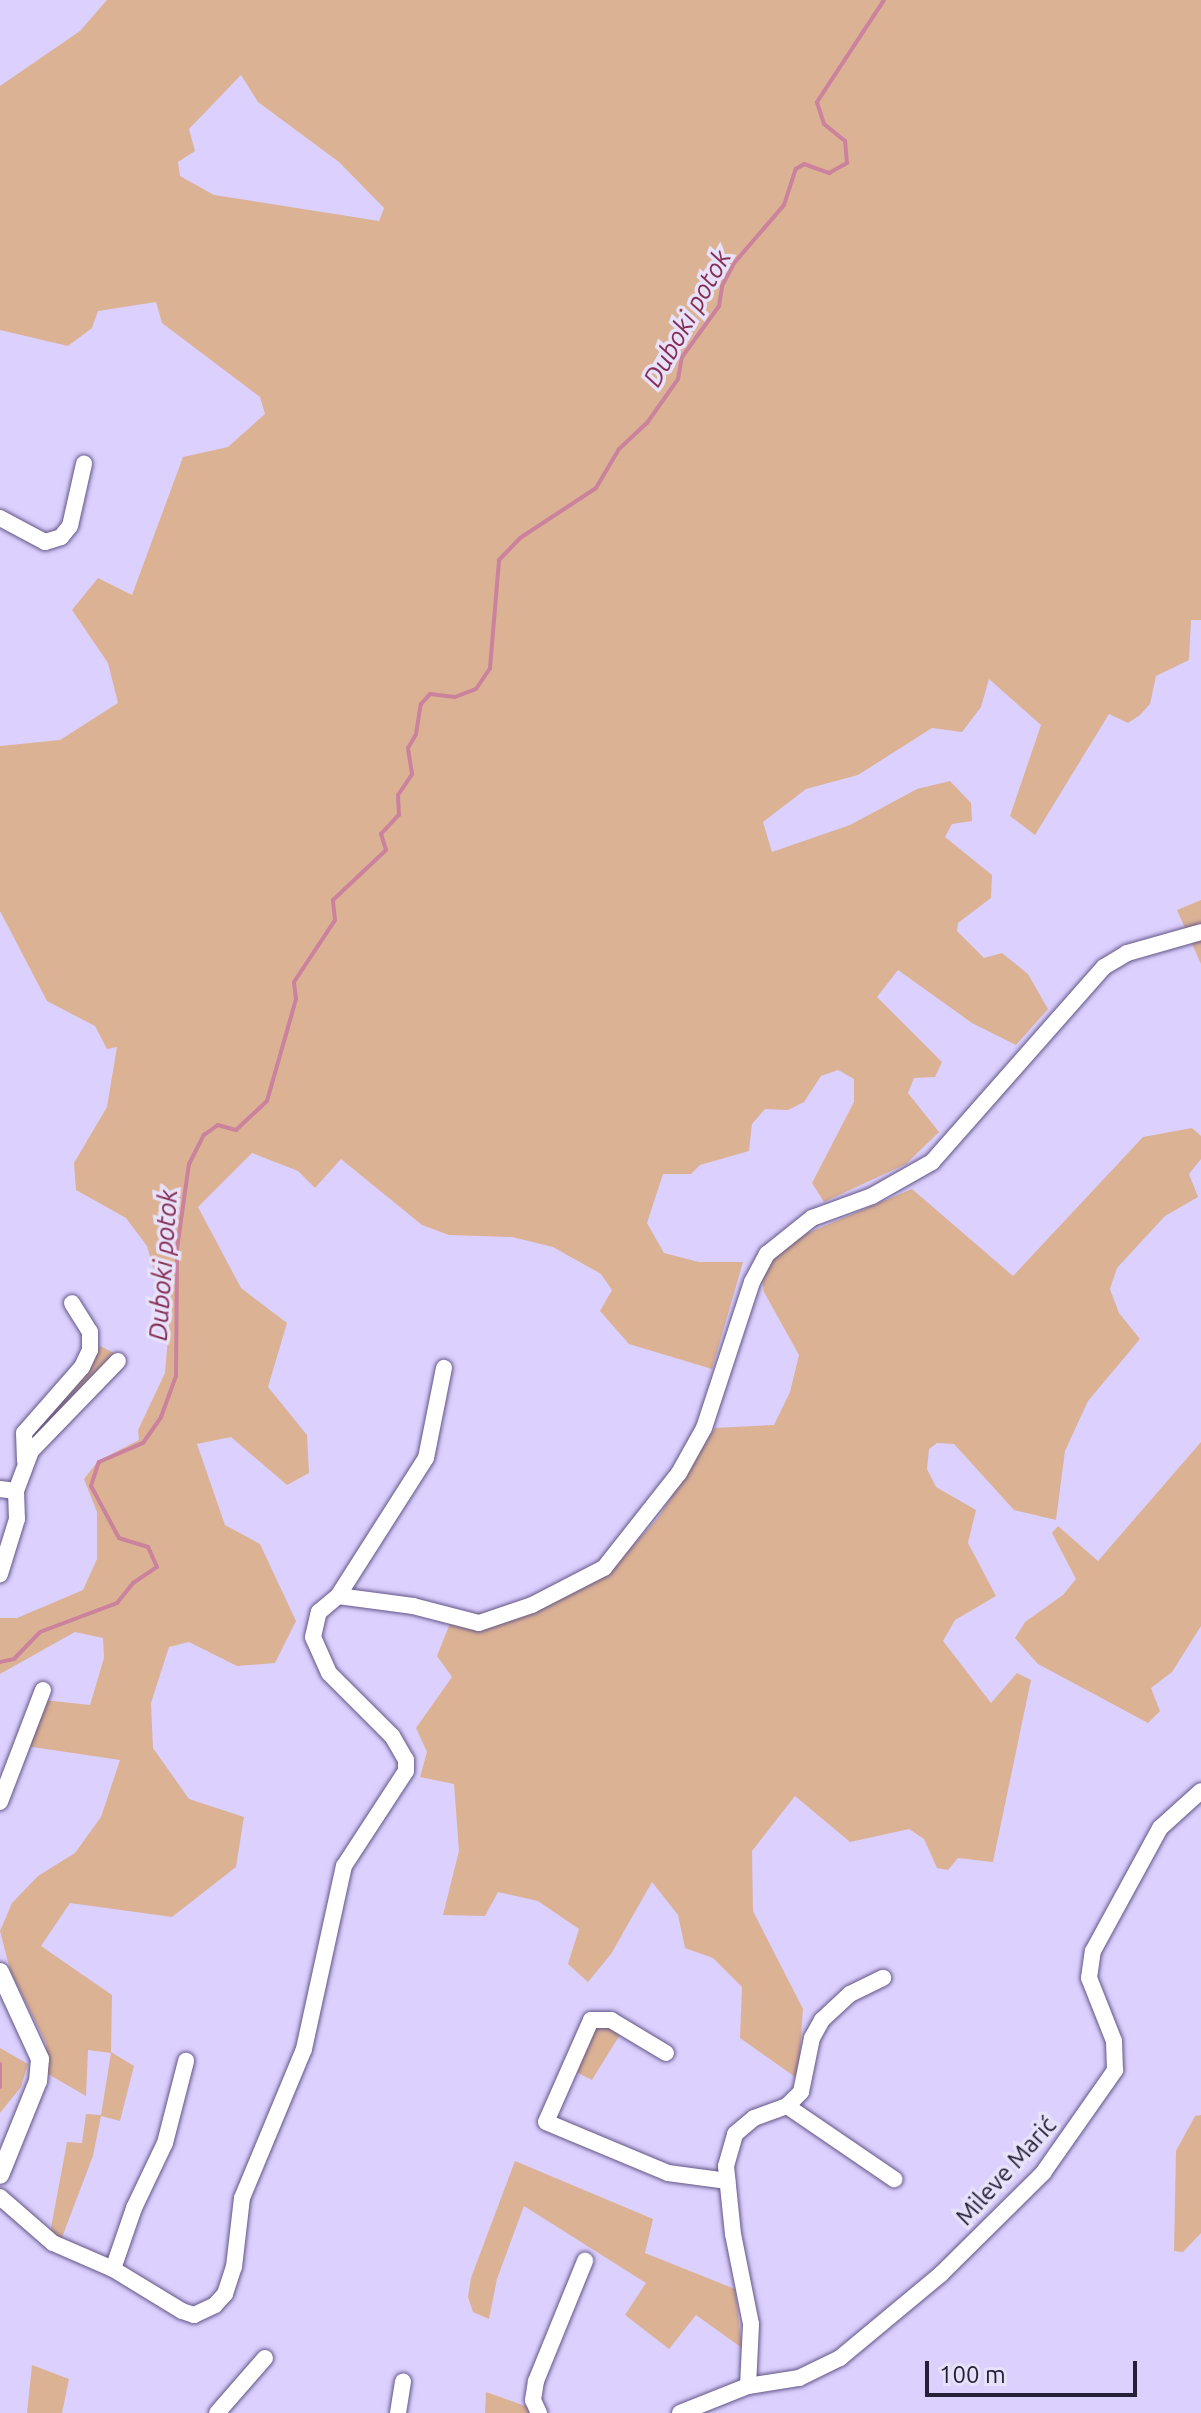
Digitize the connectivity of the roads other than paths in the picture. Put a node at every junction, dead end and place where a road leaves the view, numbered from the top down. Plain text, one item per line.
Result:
1 (84, 464) dead end
2 (0, 518) edge
3 (1201, 932) edge
4 (72, 1303) dead end
5 (118, 1361) dead end
6 (444, 1368) dead end
7 (25, 1461) junction
8 (8, 1490) edge
9 (0, 1574) edge
10 (338, 1596) junction
11 (43, 1690) dead end
12 (1201, 1791) edge
13 (0, 1802) edge
14 (0, 1972) edge
15 (883, 1978) dead end
16 (666, 2053) dead end
17 (186, 2061) dead end
18 (787, 2106) junction
19 (0, 2175) edge
20 (894, 2179) dead end
21 (727, 2181) junction
22 (0, 2197) edge
23 (585, 2261) dead end
24 (113, 2269) junction
25 (265, 2358) dead end
26 (403, 2381) dead end
27 (748, 2386) junction
28 (217, 2413) edge
29 (398, 2413) edge
30 (539, 2413) edge
31 (680, 2413) edge

1 - 2 street
3 - 10 street
4 - 7 street
5 - 7 street
6 - 10 street
7 - 8 street
8 - 9 street
10 - 24 street
11 - 13 street
12 - 27 street, Mileve Marić
14 - 19 street
15 - 18 street
16 - 21 street
17 - 24 street
18 - 20 street
18 - 21 street
21 - 27 street
22 - 24 street
23 - 30 street
25 - 28 street
26 - 29 street
27 - 31 street, Mileve Marić

